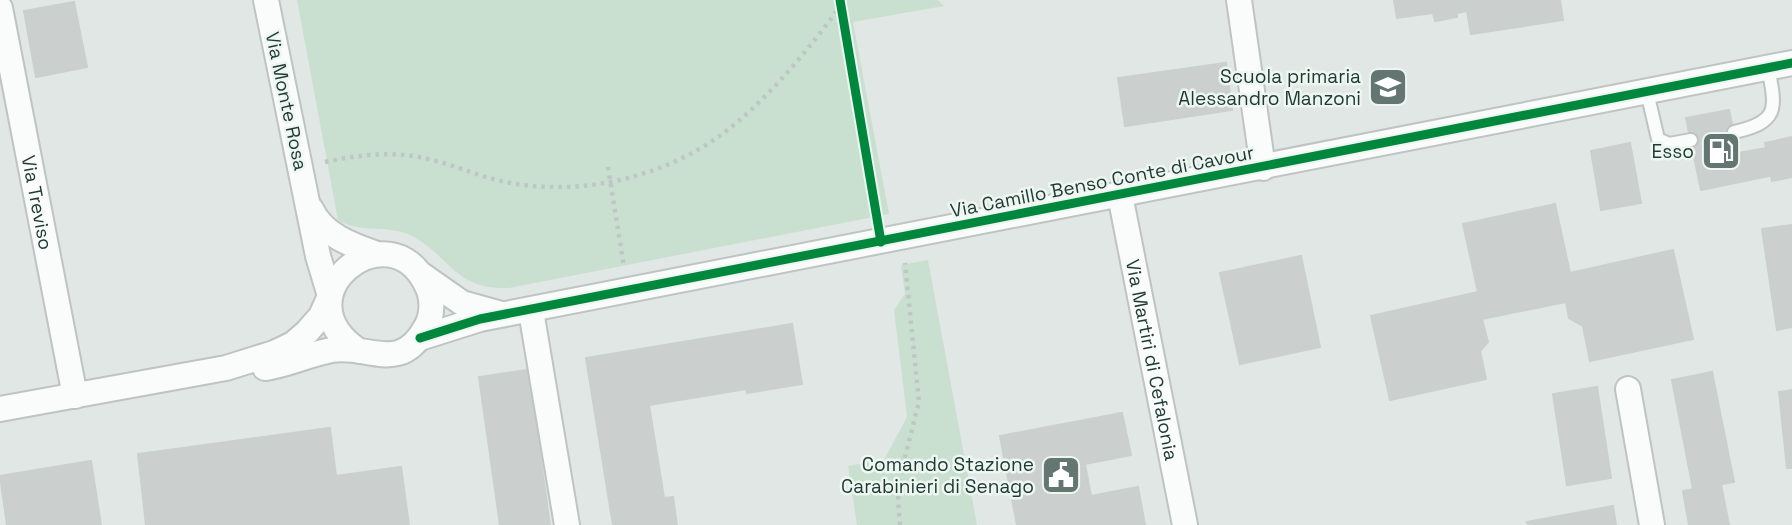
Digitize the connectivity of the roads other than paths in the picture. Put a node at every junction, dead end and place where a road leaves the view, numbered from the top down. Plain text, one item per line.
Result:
1 (266, 0) edge
2 (1239, 0) edge
3 (0, 8) edge
4 (1792, 63) edge
5 (1768, 67) junction
6 (1647, 92) junction
7 (1734, 132) dead end
8 (1691, 140) dead end
9 (1263, 168) junction
10 (1120, 195) junction
11 (308, 202) junction
12 (377, 254) junction
13 (422, 275) junction
14 (330, 296) junction
15 (531, 311) junction
16 (505, 315) junction
17 (420, 338) junction
18 (359, 351) junction
19 (226, 368) junction
20 (1628, 389) dead end
21 (75, 396) junction
22 (0, 409) edge
23 (567, 525) edge
24 (1185, 525) edge
25 (1651, 525) edge

1 - 11 street, Via Monte Rosa
2 - 9 street
3 - 21 street, Via Treviso
4 - 5 street, Via Camillo Benso Conte di Cavour
5 - 6 street, Via Camillo Benso Conte di Cavour
5 - 7 lane
6 - 8 lane
6 - 9 street, Via Camillo Benso Conte di Cavour
9 - 10 street, Via Camillo Benso Conte di Cavour
10 - 15 street, Via Camillo Benso Conte di Cavour
10 - 24 street, Via Martiri di Cefalonia
11 - 12 street
11 - 14 street, Via Monte Rosa
12 - 13 street
12 - 14 street
13 - 16 street, Via Camillo Benso Conte di Cavour
13 - 17 street
14 - 18 street
14 - 19 street
15 - 16 street, Via Camillo Benso Conte di Cavour
15 - 23 street
16 - 17 street, Via Camillo Benso Conte di Cavour
17 - 18 street
18 - 19 street
19 - 21 street
20 - 25 street
21 - 22 street

